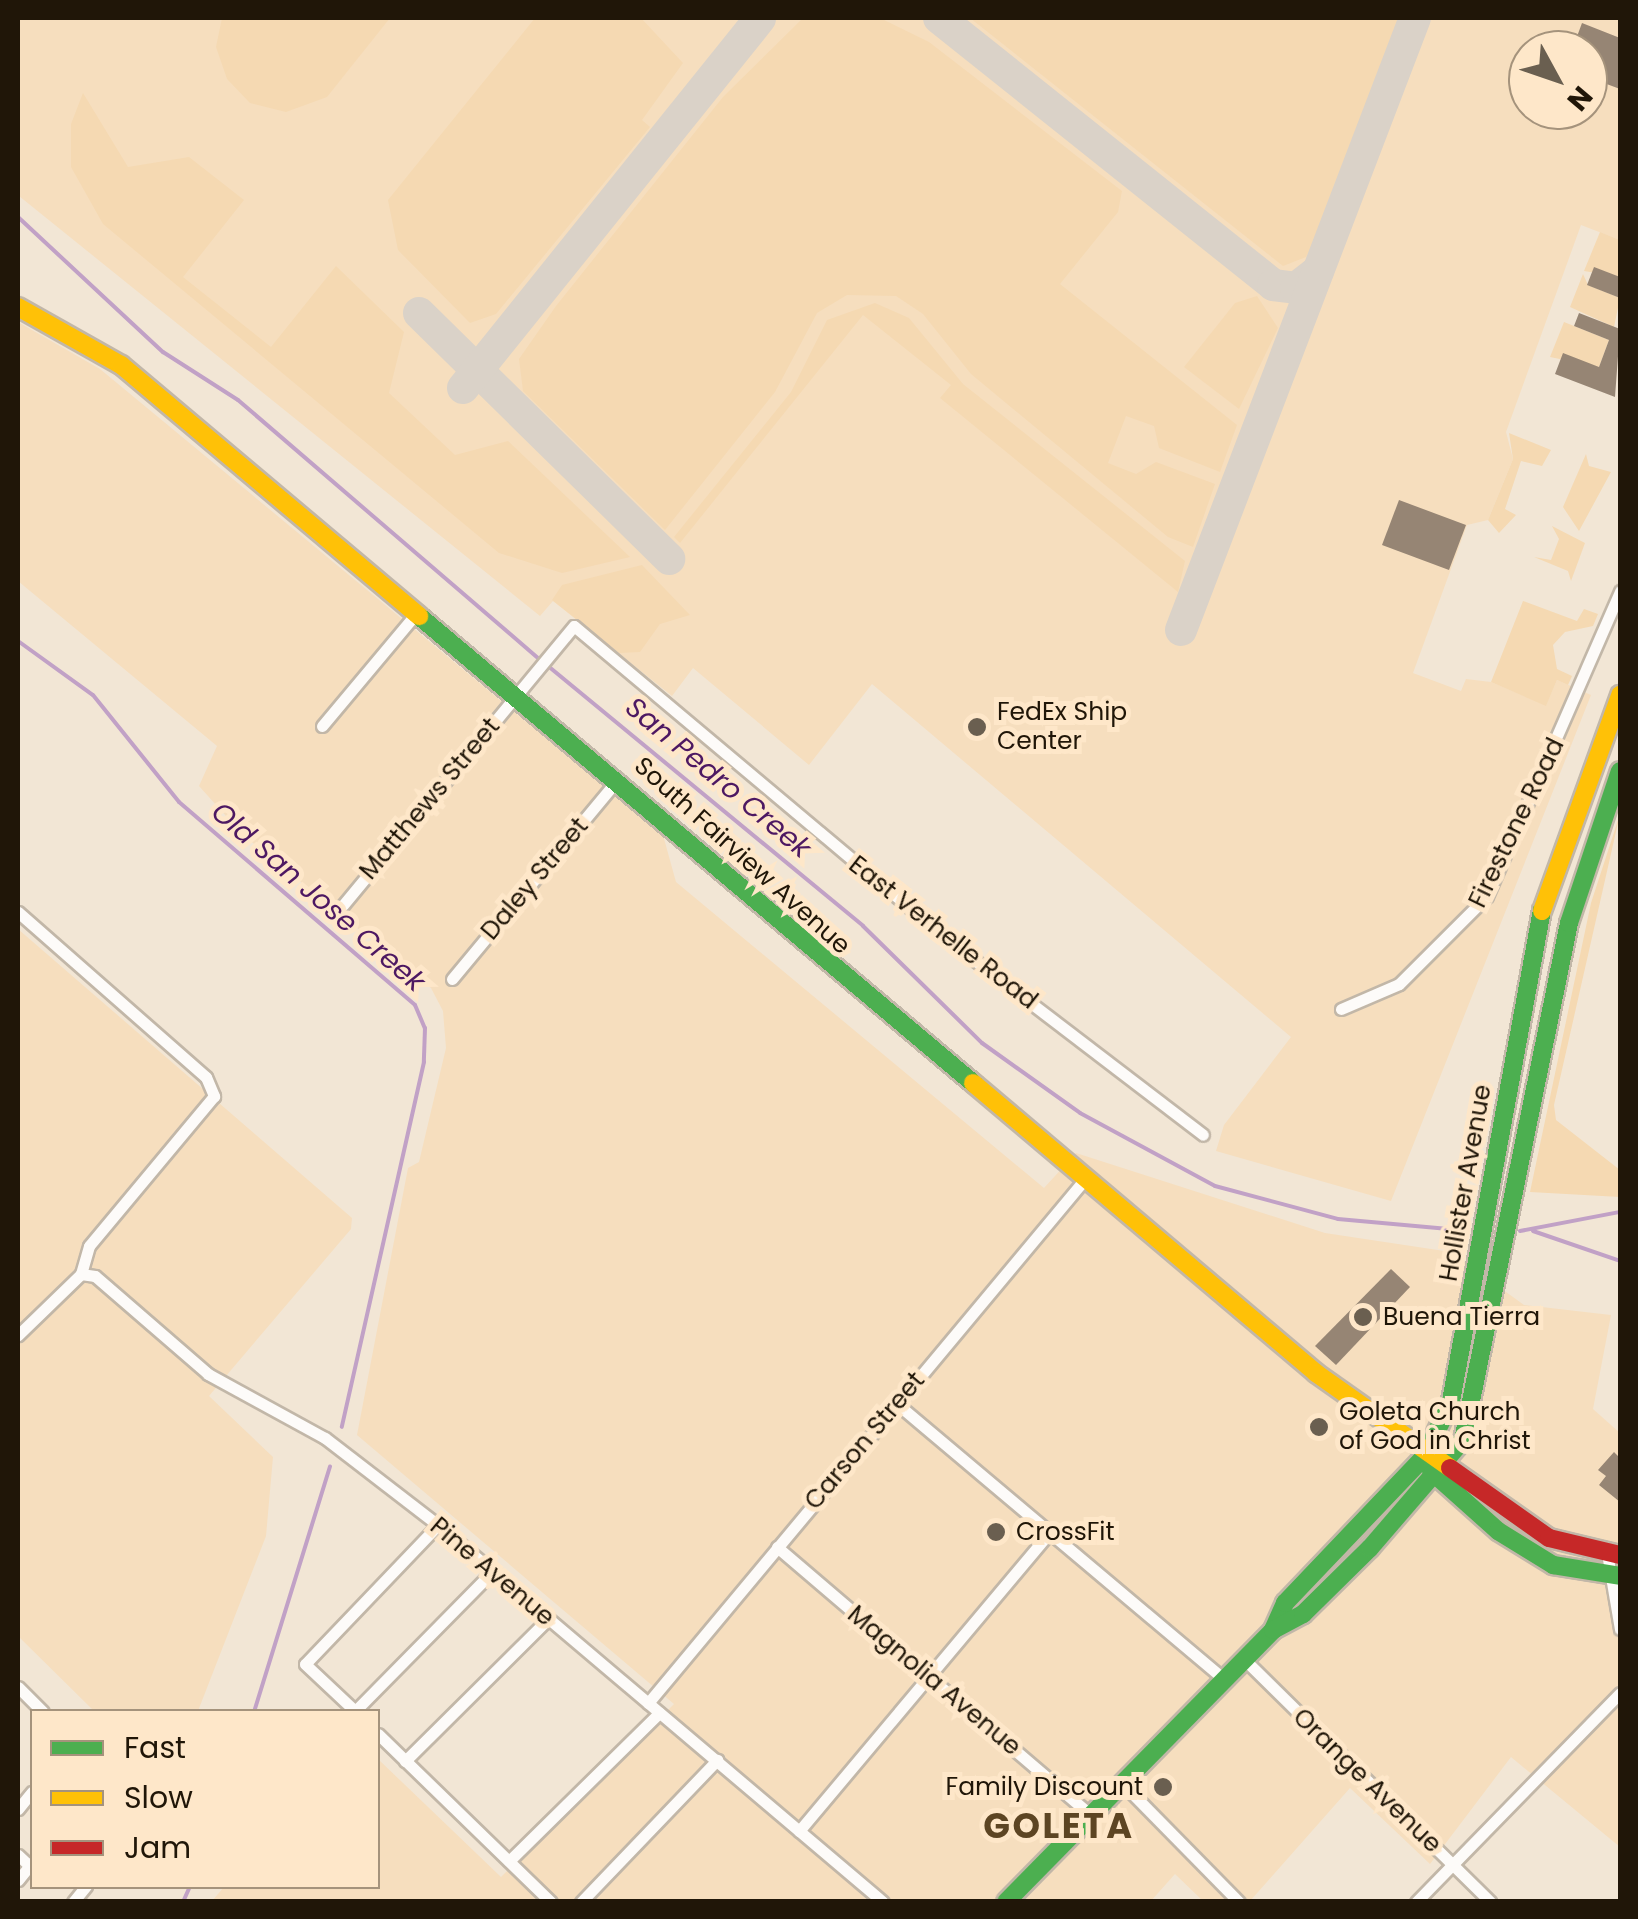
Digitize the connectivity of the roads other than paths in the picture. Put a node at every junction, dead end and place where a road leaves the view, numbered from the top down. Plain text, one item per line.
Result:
1 (18, 307) edge
2 (1620, 591) edge
3 (418, 611) junction
4 (518, 694) junction
5 (1620, 694) edge
6 (322, 726) dead end
7 (1620, 771) edge
8 (618, 779) junction
9 (343, 905) dead end
10 (18, 912) edge
11 (452, 978) dead end
12 (1342, 1009) dead end
13 (1202, 1135) dead end
14 (1084, 1180) junction
15 (81, 1274) junction
16 (18, 1335) edge
17 (896, 1403) junction
18 (1425, 1456) junction
19 (1448, 1461) junction
20 (1434, 1478) junction
21 (438, 1526) junction
22 (1051, 1532) junction
23 (777, 1547) junction
24 (1614, 1554) edge
25 (493, 1571) junction
26 (1614, 1575) edge
27 (548, 1619) junction
28 (1273, 1630) junction
29 (1620, 1630) edge
30 (1244, 1659) junction
31 (928, 1676) junction
32 (1224, 1679) junction
33 (18, 1687) edge
34 (1620, 1693) edge
35 (648, 1703) junction
36 (40, 1709) edge
37 (351, 1709) edge
38 (357, 1709) edge
39 (660, 1712) junction
40 (380, 1736) edge
41 (717, 1760) junction
42 (405, 1761) junction
43 (1122, 1783) junction
44 (1091, 1815) junction
45 (799, 1831) junction
46 (509, 1861) junction
47 (1452, 1865) junction
48 (551, 1902) edge
49 (581, 1902) edge
50 (883, 1902) edge
51 (1006, 1902) edge
52 (1239, 1902) edge
53 (1416, 1902) edge
54 (1490, 1902) edge

1 - 3 main road, South Fairview Avenue
2 - 12 street, Firestone Road
3 - 4 main road, South Fairview Avenue
3 - 6 street
4 - 8 main road, South Fairview Avenue
4 - 9 street, Matthews Street
4 - 13 street, East Verhelle Road
5 - 18 main road, Hollister Avenue
7 - 19 main road, Hollister Avenue
8 - 11 street, Daley Street
8 - 14 main road, South Fairview Avenue
10 - 15 street
14 - 17 street, Carson Street
14 - 18 main road, South Fairview Avenue
15 - 16 street
15 - 21 street, Pine Avenue
17 - 22 street
17 - 23 street, Carson Street
18 - 19 main road, South Fairview Avenue
18 - 20 main road, South Fairview Avenue
18 - 28 main road, Hollister Avenue
19 - 20 main road, Hollister Avenue
19 - 24 main road, South Fairview Avenue
20 - 26 main road
20 - 28 main road, Hollister Avenue
21 - 25 street, Pine Avenue
21 - 37 street
22 - 31 street
22 - 32 street
23 - 31 street, Magnolia Avenue
23 - 35 street, Carson Street
24 - 26 street, South Fairview Avenue
25 - 27 street, Pine Avenue
25 - 38 street
26 - 29 street, South Fairview Avenue
27 - 35 street, Pine Avenue
27 - 42 street
28 - 30 main road, Hollister Avenue
30 - 32 main road, Hollister Avenue
30 - 47 street, Orange Avenue
31 - 44 street, Magnolia Avenue
31 - 45 street
32 - 43 main road, Hollister Avenue
33 - 36 street
34 - 47 street
35 - 39 street, Pine Avenue
39 - 41 street, Pine Avenue
39 - 46 street
40 - 42 street
41 - 45 street, Pine Avenue
41 - 49 street
42 - 46 street
43 - 44 main road, Hollister Avenue
43 - 52 street
44 - 51 main road, Hollister Avenue
45 - 50 street, Pine Avenue
46 - 48 street
47 - 53 street
47 - 54 street, Orange Avenue

